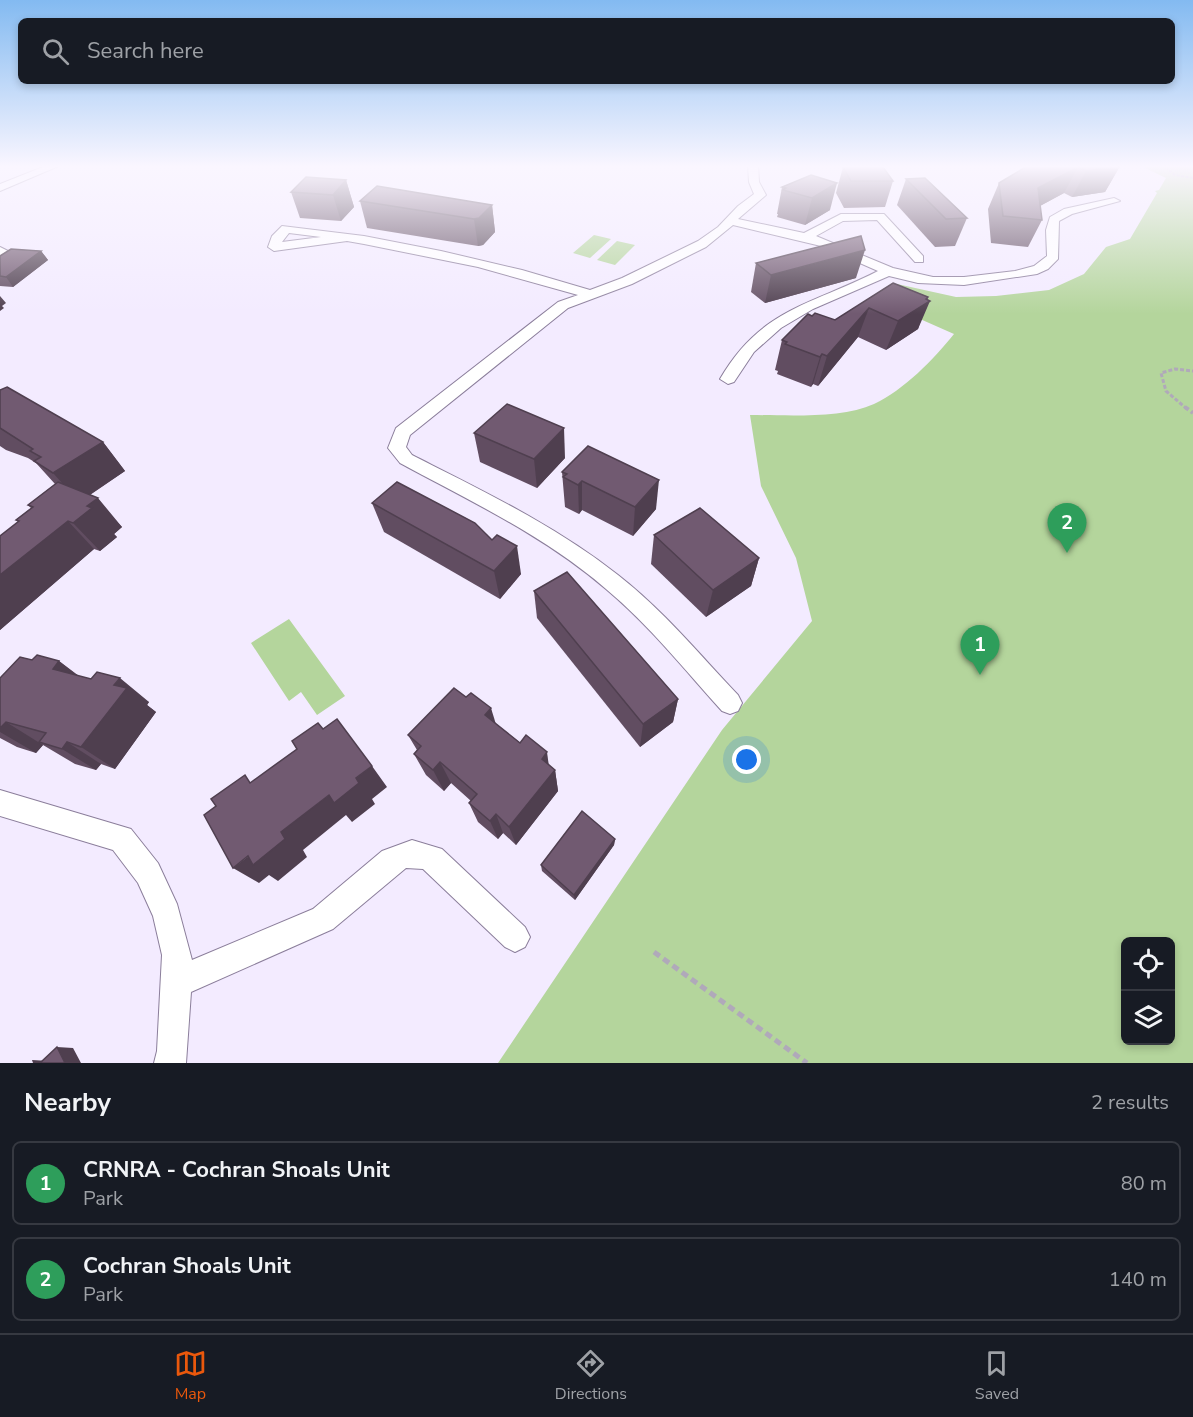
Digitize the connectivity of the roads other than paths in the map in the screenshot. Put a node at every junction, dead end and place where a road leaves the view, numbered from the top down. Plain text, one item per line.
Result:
1 (737, 214) edge
2 (739, 215) edge
3 (1062, 215) edge
4 (345, 238) dead end
5 (804, 238) junction
6 (0, 251) edge
7 (919, 259) dead end
8 (0, 260) edge
9 (888, 271) junction
10 (592, 295) junction
11 (728, 379) dead end
12 (730, 703) dead end
13 (0, 802) edge
14 (515, 938) dead end
15 (177, 982) junction
16 (170, 1063) edge

1 - 10 street
2 - 5 street
3 - 9 street
4 - 10 street
5 - 7 street
5 - 9 street
6 - 8 street
9 - 11 street
10 - 12 street
13 - 15 street
14 - 15 street
15 - 16 street

